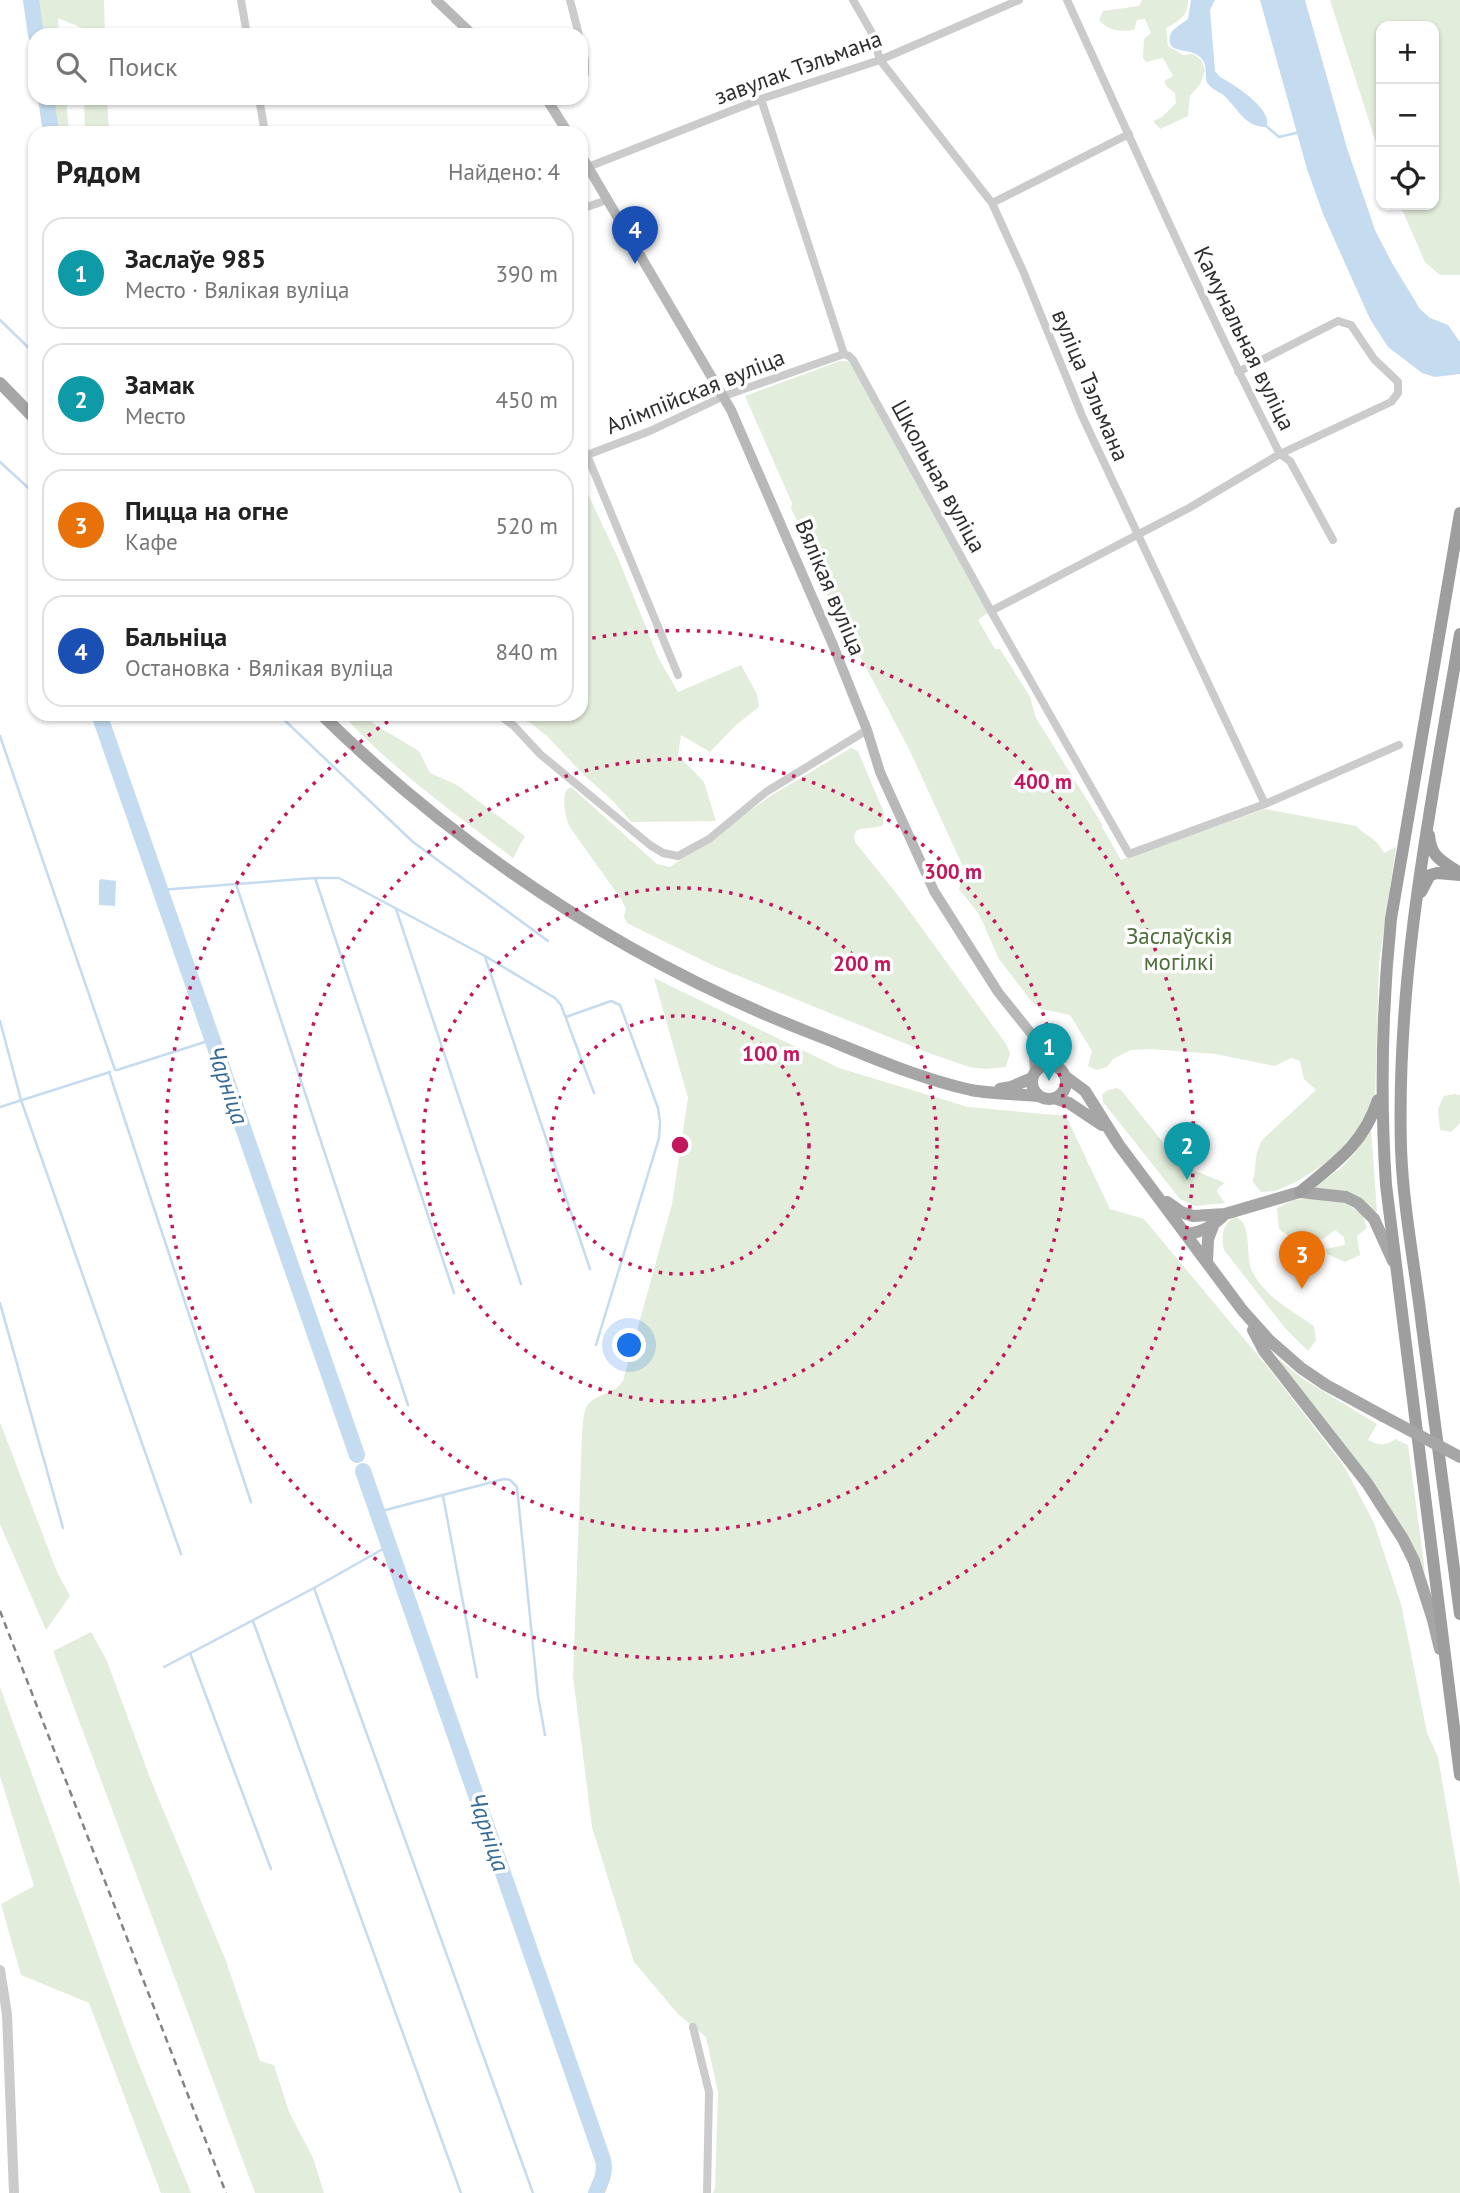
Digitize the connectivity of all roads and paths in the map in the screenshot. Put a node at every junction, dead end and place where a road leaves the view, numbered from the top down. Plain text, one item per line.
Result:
1 (241, 0) edge
2 (436, 0) edge
3 (570, 0) edge
4 (853, 0) edge
5 (1019, 0) edge
6 (1067, 0) edge
7 (246, 28) edge
8 (466, 28) edge
9 (577, 28) edge
10 (880, 60) junction
11 (761, 99) junction
12 (260, 105) edge
13 (552, 105) edge
14 (264, 126) edge
15 (564, 126) edge
16 (1129, 134) junction
17 (588, 167) joint
18 (607, 200) junction
19 (992, 203) junction
20 (588, 207) edge
21 (844, 354) junction
22 (1238, 372) junction
23 (0, 383) edge
24 (724, 396) junction
25 (28, 412) edge
26 (1280, 454) junction
27 (588, 455) edge
28 (588, 457) edge
29 (1460, 513) edge
30 (1137, 536) junction
31 (1333, 540) dead end
32 (991, 611) junction
33 (1460, 634) edge
34 (678, 674) dead end
35 (328, 721) edge
36 (507, 721) edge
37 (867, 730) junction
38 (1399, 745) dead end
39 (1265, 804) junction
40 (1428, 821) junction
41 (1460, 874) edge
42 (1413, 912) junction
43 (1034, 1039) junction
44 (1062, 1072) junction
45 (1033, 1075) junction
46 (1381, 1090) junction
47 (982, 1091) junction
48 (1040, 1096) junction
49 (1054, 1098) junction
50 (1105, 1127) junction
51 (1300, 1192) junction
52 (1159, 1196) junction
53 (1225, 1214) junction
54 (1193, 1216) junction
55 (1213, 1226) junction
56 (1186, 1234) junction
57 (1207, 1262) junction
58 (1396, 1268) junction
59 (1243, 1311) junction
60 (1460, 1457) edge
61 (1460, 1614) edge
62 (1448, 1686) junction
63 (1460, 1775) edge
64 (0, 1970) edge
65 (692, 2027) dead end
66 (14, 2193) edge
67 (707, 2193) edge

1 - 7 street
2 - 8 main road
3 - 9 street
4 - 10 street, вуліца Тэльмана
5 - 10 street, завулак Тэльмана
6 - 16 street, Камунальная вуліца
10 - 11 street, завулак Тэльмана
10 - 19 street, вуліца Тэльмана
11 - 17 street, завулак Тэльмана
11 - 21 street, Школьная вуліца
12 - 14 street
13 - 15 main road
16 - 19 street
16 - 22 street, Камунальная вуліца
17 - 18 main road, Вялікая вуліца
18 - 20 street
18 - 24 main road, Вялікая вуліца
19 - 30 street, вуліца Тэльмана
21 - 24 street, Алімпійская вуліца
21 - 32 street, Школьная вуліца
22 - 26 street, Камунальная вуліца
22 - 26 street
23 - 25 main road
24 - 27 street, Алімпійская вуліца
24 - 37 main road, Вялікая вуліца
26 - 30 street
26 - 31 street, Камунальная вуліца
28 - 34 street, Алімпійская вуліца
29 - 46 highway
30 - 32 street
30 - 39 street, вуліца Тэльмана
32 - 39 street, Школьная вуліца
33 - 40 highway
35 - 47 main road
36 - 37 street
37 - 43 main road, Вялікая вуліца
38 - 39 street
40 - 41 highway
40 - 42 highway
41 - 42 highway
42 - 61 highway
43 - 44 main road, Вялікая вуліца
43 - 45 main road
44 - 45 main road
44 - 49 main road
44 - 50 main road
45 - 47 main road
45 - 48 main road
46 - 51 highway
46 - 58 highway
47 - 48 main road
48 - 49 main road
49 - 50 main road
50 - 52 main road
51 - 53 main road
51 - 58 main road
52 - 54 main road
52 - 56 main road
53 - 54 main road
53 - 55 main road
54 - 56 main road
55 - 56 main road
55 - 57 main road
56 - 57 main road
57 - 59 main road
58 - 62 highway
59 - 60 main road, bridge
59 - 62 main road
62 - 63 highway
64 - 66 street
65 - 67 street

